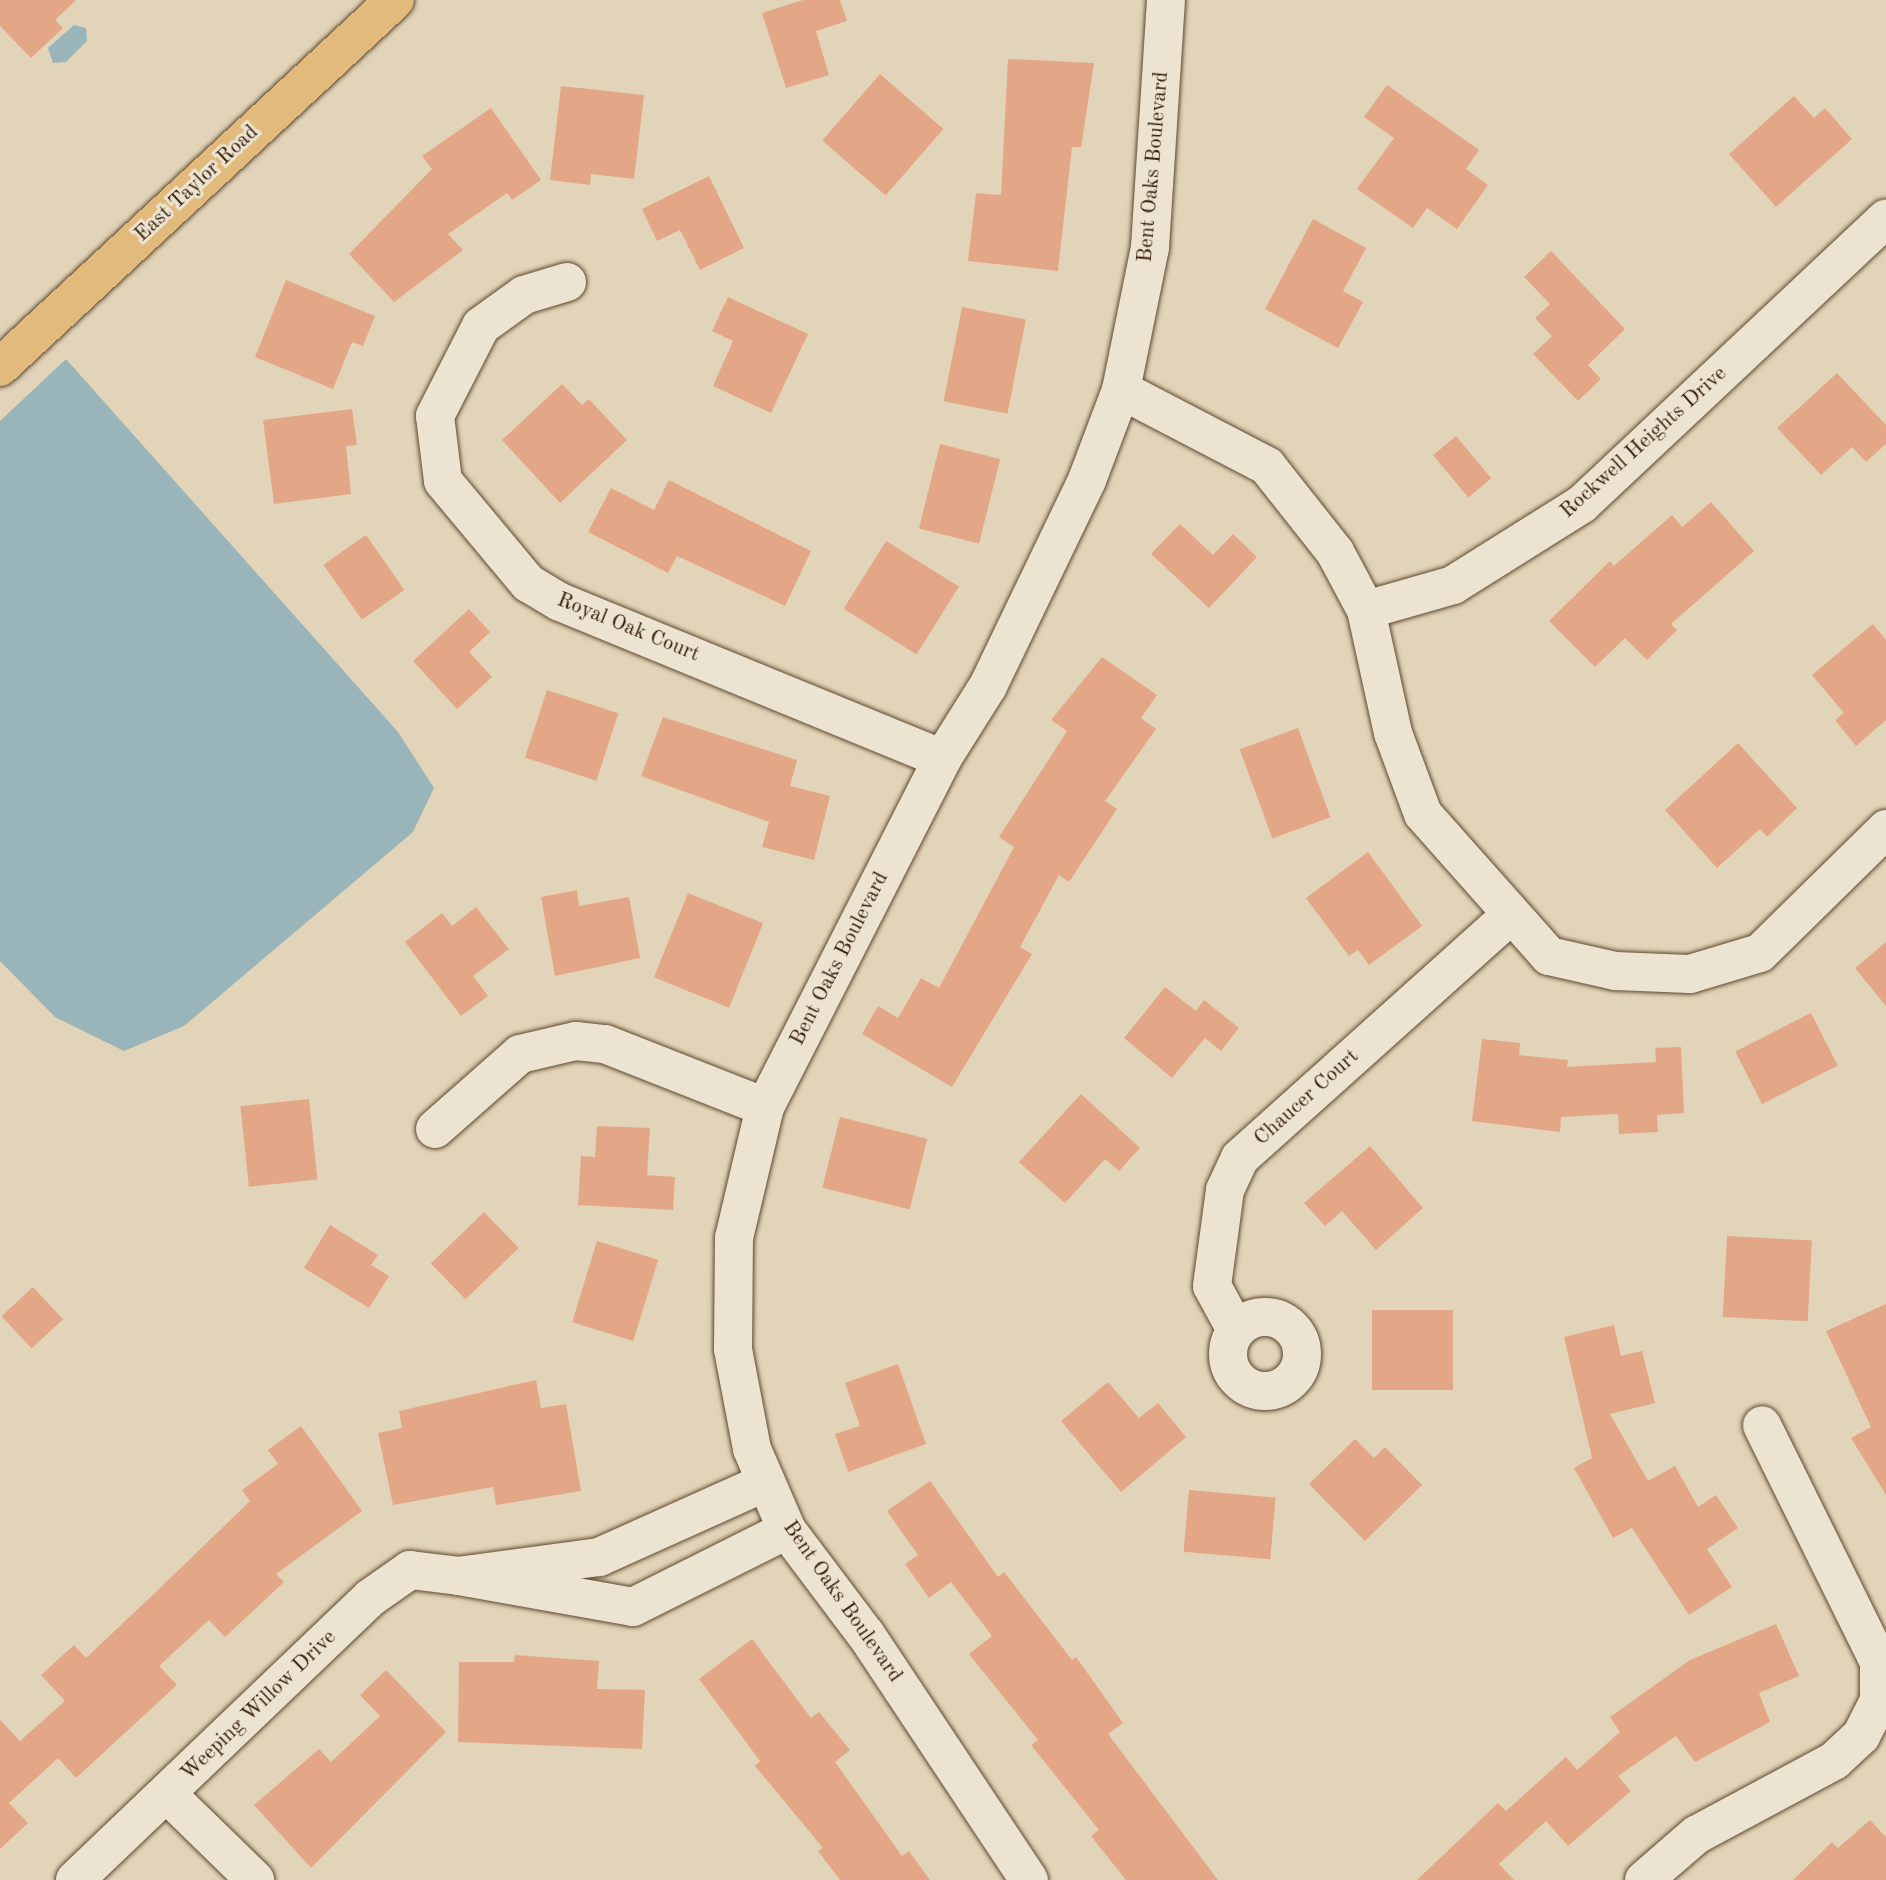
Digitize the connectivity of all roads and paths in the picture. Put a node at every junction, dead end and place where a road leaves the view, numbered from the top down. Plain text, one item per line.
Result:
1 (395, 0) edge
2 (1166, 0) edge
3 (1886, 219) edge
4 (567, 282) dead end
5 (0, 367) edge
6 (1121, 390) junction
7 (1366, 610) junction
8 (942, 759) junction
9 (1886, 829) edge
10 (1510, 916) junction
11 (765, 1107) junction
12 (435, 1129) dead end
13 (1236, 1330) dead end
14 (1762, 1425) dead end
15 (766, 1482) junction
16 (787, 1530) junction
17 (459, 1576) junction
18 (168, 1795) junction
19 (75, 1880) edge
20 (255, 1880) edge
21 (1030, 1880) edge
22 (1644, 1880) edge

1 - 5 main road, East Taylor Road
2 - 6 street, Bent Oaks Boulevard
3 - 7 street, Rockwell Heights Drive
4 - 8 street, Royal Oak Court
6 - 7 street
6 - 8 street, Bent Oaks Boulevard
7 - 10 street
8 - 11 street, Bent Oaks Boulevard
9 - 10 street
10 - 13 street, Chaucer Court
11 - 12 street
11 - 15 street, Bent Oaks Boulevard
14 - 22 street
15 - 16 street, Bent Oaks Boulevard
15 - 17 street, Weeping Willow Drive
16 - 17 street, Weeping Willow Drive
16 - 21 street, Bent Oaks Boulevard
17 - 18 street, Weeping Willow Drive
18 - 19 street, Weeping Willow Drive
18 - 20 street

